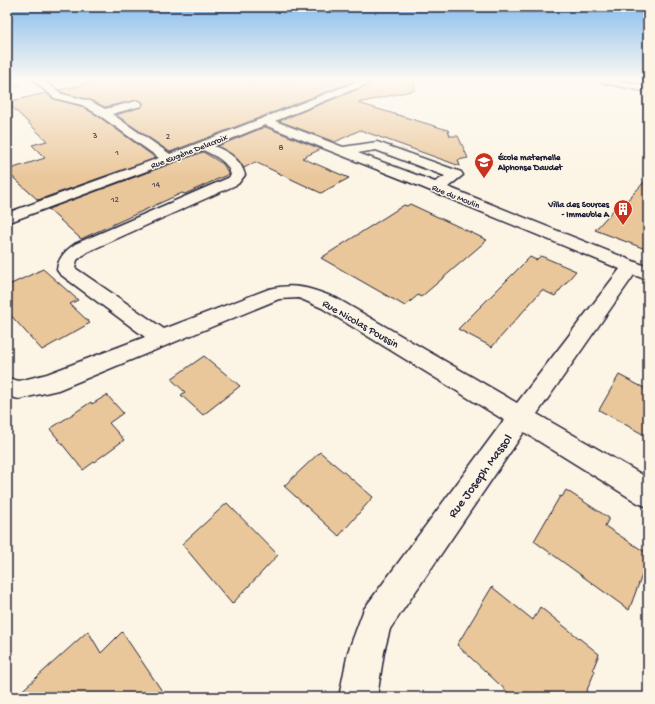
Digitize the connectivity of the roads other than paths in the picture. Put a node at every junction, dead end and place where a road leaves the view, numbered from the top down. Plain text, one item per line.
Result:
1 (103, 113) edge
2 (285, 113) edge
3 (264, 121) junction
4 (203, 145) junction
5 (342, 151) junction
6 (169, 159) junction
7 (437, 188) junction
8 (7, 218) edge
9 (640, 270) edge
10 (162, 338) junction
11 (7, 387) edge
12 (520, 418) junction
13 (648, 493) edge
14 (358, 697) edge

1 - 6 street
2 - 3 street, Rue Eugène Delacroix
3 - 4 street, Rue Eugène Delacroix
3 - 5 street, Rue du Moulin
4 - 6 street, Rue Eugène Delacroix
4 - 10 street
5 - 7 street, Rue du Moulin
5 - 7 street
6 - 8 street, Rue Eugène Delacroix
7 - 9 street, Rue du Moulin
9 - 12 street, Rue Joseph Massol
10 - 11 street, Rue Nicolas Poussin
10 - 12 street, Rue Nicolas Poussin
12 - 13 street, Rue Nicolas Poussin
12 - 14 street, Rue Joseph Massol

